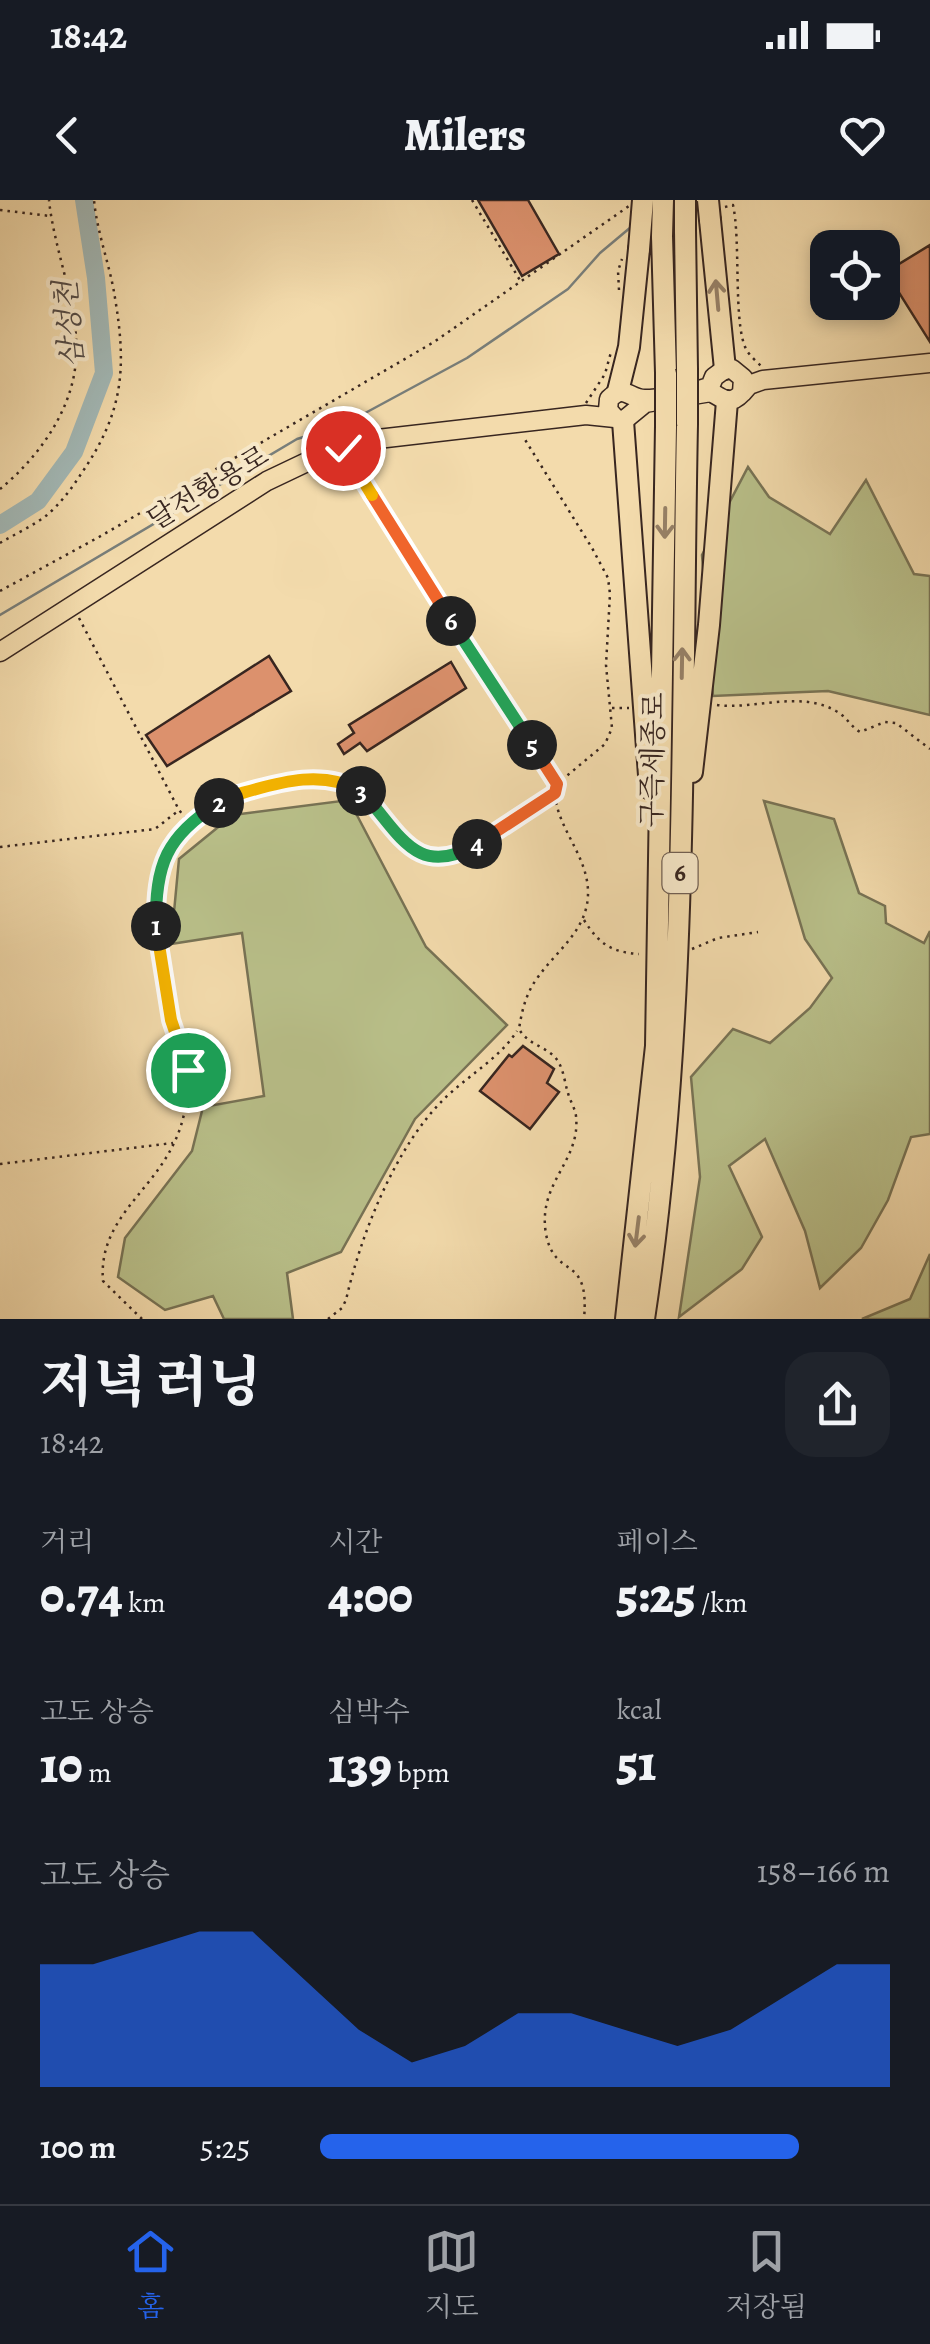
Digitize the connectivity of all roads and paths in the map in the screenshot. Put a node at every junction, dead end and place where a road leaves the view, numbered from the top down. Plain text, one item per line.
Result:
1 (50, 200) edge
2 (94, 200) edge
3 (472, 200) edge
4 (622, 200) edge
5 (640, 200) edge
6 (663, 200) edge
7 (685, 200) edge
8 (0, 210) edge
9 (622, 210) junction
10 (709, 210) edge
11 (51, 216) junction
12 (521, 283) junction
13 (930, 363) edge
14 (733, 384) junction
15 (614, 395) junction
16 (586, 415) junction
17 (619, 419) junction
18 (521, 423) junction
19 (677, 425) junction
20 (343, 448) junction
21 (0, 489) edge
22 (0, 542) edge
23 (0, 591) edge
24 (72, 604) junction
25 (0, 652) edge
26 (710, 704) dead end
27 (610, 708) junction
28 (633, 708) dead end
29 (930, 749) edge
30 (557, 784) junction
31 (555, 793) junction
32 (179, 810) junction
33 (190, 823) junction
34 (0, 847) edge
35 (584, 919) junction
36 (758, 932) dead end
37 (690, 950) dead end
38 (639, 954) dead end
39 (676, 981) junction
40 (519, 1029) junction
41 (656, 1046) junction
42 (174, 1142) junction
43 (0, 1164) edge
44 (142, 1319) edge
45 (328, 1319) edge
46 (584, 1319) edge
47 (626, 1319) edge
48 (644, 1319) edge

1 - 11 path
2 - 22 path
3 - 12 path
4 - 9 path
5 - 9 path
5 - 15 highway, bridge
6 - 19 highway, 구즉세종로 / 6, bridge
7 - 19 highway, 구즉세종로 / 6, bridge
8 - 11 path
9 - 12 path
14 -> 10 highway
11 - 21 path
12 - 23 path
13 - 14 main road
14 - 15 main road
14 - 17 main road
14 - 39 highway
15 - 16 main road
15 - 17 main road
16 - 17 main road
16 - 18 main road, 달전황용로
17 - 41 highway
18 - 20 main road, 달전황용로
18 - 27 path
39 -> 19 highway, 구즉세종로 / 6
19 -> 41 highway, 구즉세종로 / 6
20 - 24 main road, 달전황용로
20 - 30 path
24 - 25 main road, 달전황용로
24 - 32 path
26 - 29 path
27 - 28 path
27 - 30 path
30 - 31 path
31 - 33 path
31 - 35 path
32 - 33 path
32 - 34 path
33 - 42 path
35 - 38 path
35 - 40 path
36 - 37 path
39 - 48 highway, 구즉세종로 / 6
40 - 45 path
40 - 46 path
41 -> 47 highway, 구즉세종로 / 6
42 - 43 path
42 - 44 path

